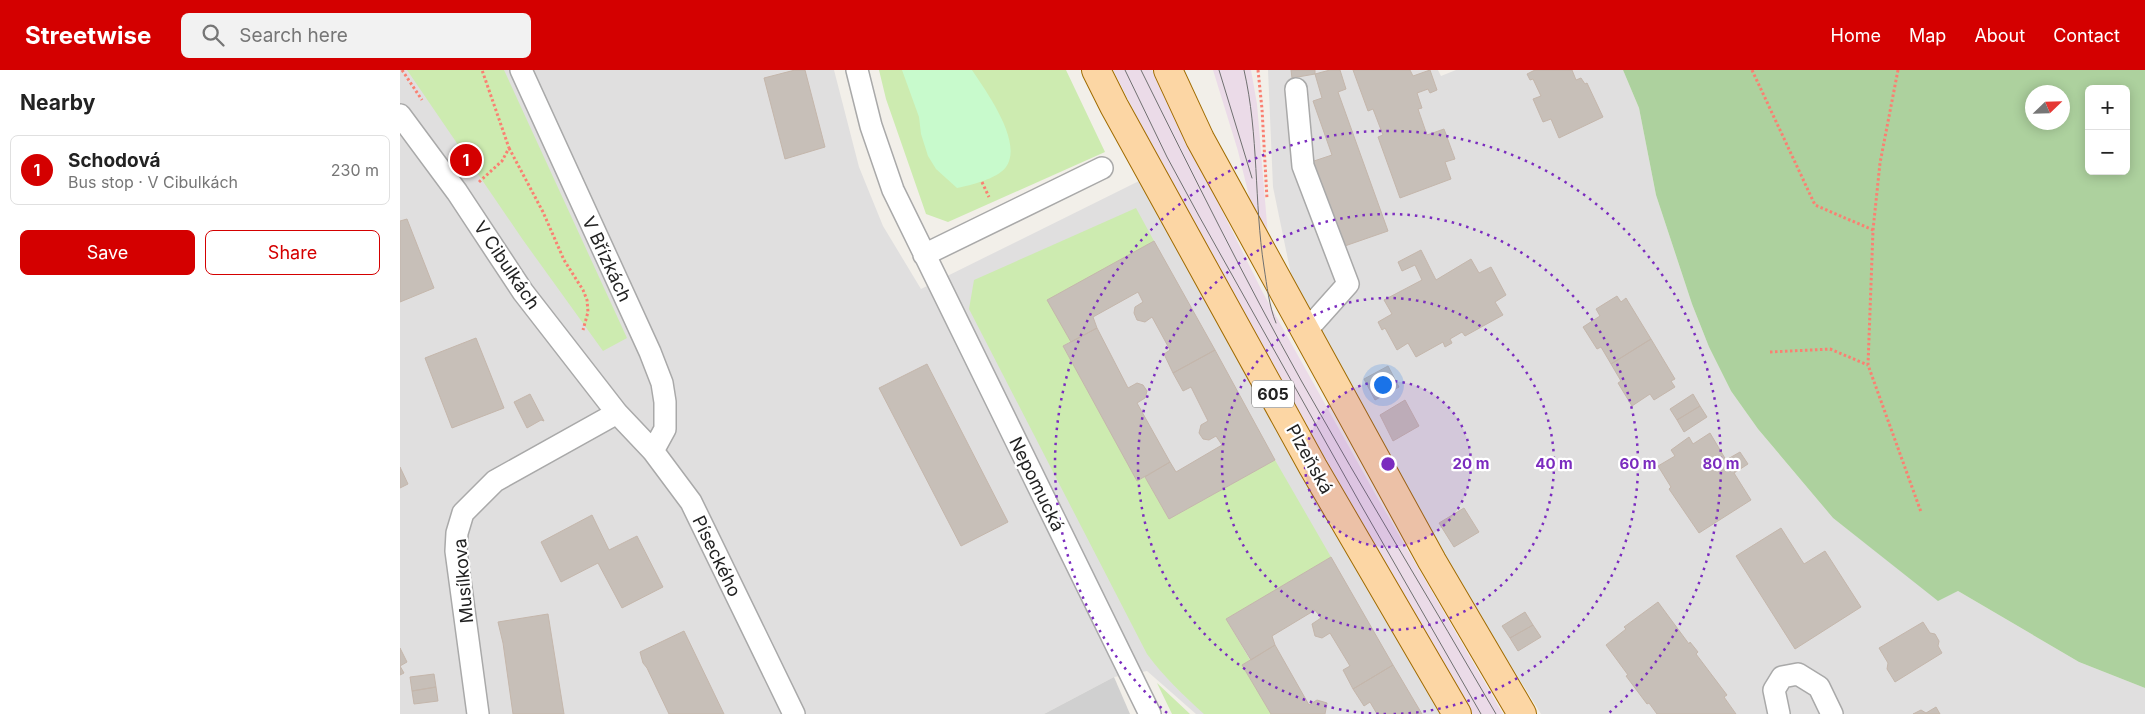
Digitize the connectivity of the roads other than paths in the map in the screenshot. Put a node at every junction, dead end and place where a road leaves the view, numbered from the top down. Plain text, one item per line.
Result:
1 (521, 70) edge
2 (857, 70) edge
3 (1096, 70) edge
4 (1168, 70) edge
5 (1296, 89) dead end
6 (400, 114) edge
7 (1102, 168) dead end
8 (924, 255) junction
9 (1306, 331) junction
10 (618, 413) junction
11 (653, 451) junction
12 (478, 714) edge
13 (794, 714) edge
14 (1150, 714) edge
15 (1457, 714) edge
16 (1522, 714) edge
17 (1779, 714) edge
18 (1832, 714) edge

1 - 11 street, V Břízkách
2 - 8 street, Nepomucká
3 - 15 main road, Plzeňská / 605
4 - 9 main road
5 - 9 street
6 - 10 street, V Cibulkách
7 - 8 street
8 - 14 street, Nepomucká
9 - 16 main road
10 - 11 street, Píseckého
10 - 12 street, Musílkova
11 - 13 street, Píseckého
17 - 18 street

